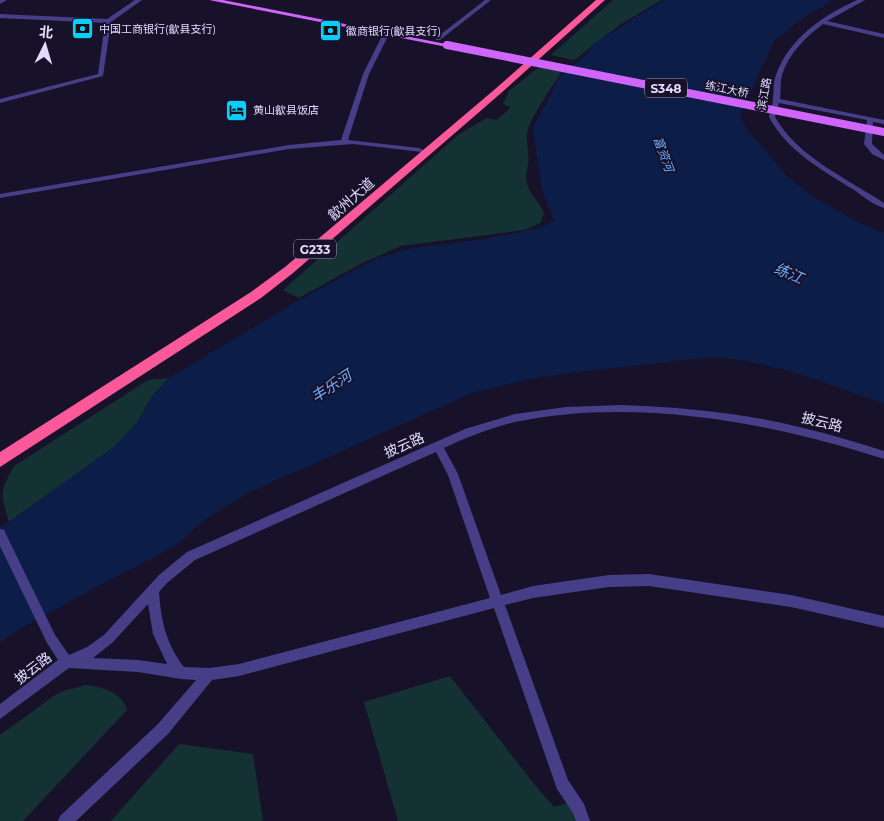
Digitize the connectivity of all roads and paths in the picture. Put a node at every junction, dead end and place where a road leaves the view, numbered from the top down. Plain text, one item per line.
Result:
1 (4, 0) edge
2 (139, 0) edge
3 (212, 0) edge
4 (229, 0) edge
5 (488, 0) edge
6 (592, 0) edge
7 (601, 0) edge
8 (862, 0) edge
9 (0, 2) edge
10 (0, 16) edge
11 (108, 20) junction
12 (826, 20) junction
13 (884, 32) edge
14 (386, 34) junction
15 (884, 36) edge
16 (438, 39) junction
17 (449, 43) junction
18 (776, 100) junction
19 (0, 101) edge
20 (870, 119) junction
21 (884, 122) edge
22 (884, 128) edge
23 (884, 132) edge
24 (344, 142) junction
25 (419, 150) junction
26 (884, 158) edge
27 (0, 196) edge
28 (884, 206) edge
29 (438, 446) junction
30 (0, 448) edge
31 (884, 456) edge
32 (0, 460) edge
33 (0, 534) edge
34 (153, 589) junction
35 (498, 601) junction
36 (884, 622) edge
37 (66, 662) junction
38 (182, 673) junction
39 (209, 674) junction
40 (0, 712) edge
41 (65, 821) edge
42 (583, 821) edge

1 - 9 street
2 - 11 street
3 - 14 main road, S348
4 - 16 main road, S348
5 - 16 street
6 - 25 highway, 歙州大道 / G233
7 - 32 highway, 歙州大道 / G233
8 - 12 street, 滨江路
10 - 11 street
11 - 19 street
12 - 13 street
12 - 15 street
12 - 18 street, 滨江路
14 - 17 main road, S348
14 - 24 street
16 - 17 main road, S348
17 - 22 main road, 练江大桥 / S348, bridge
17 - 23 main road, 练江大桥 / S348, bridge
18 - 20 street
18 - 28 street, 滨江路
20 - 21 street
20 - 26 street
24 - 25 street
24 - 27 street
25 - 30 highway, 歙州大道 / G233
29 - 31 street, 披云路
29 - 34 street, 披云路
29 - 35 street
33 - 37 street
34 - 37 street, 披云路
34 - 38 street
35 - 36 street
35 - 39 street
35 - 42 street
37 - 38 street
37 - 40 street, 披云路
38 - 39 street
39 - 41 street

